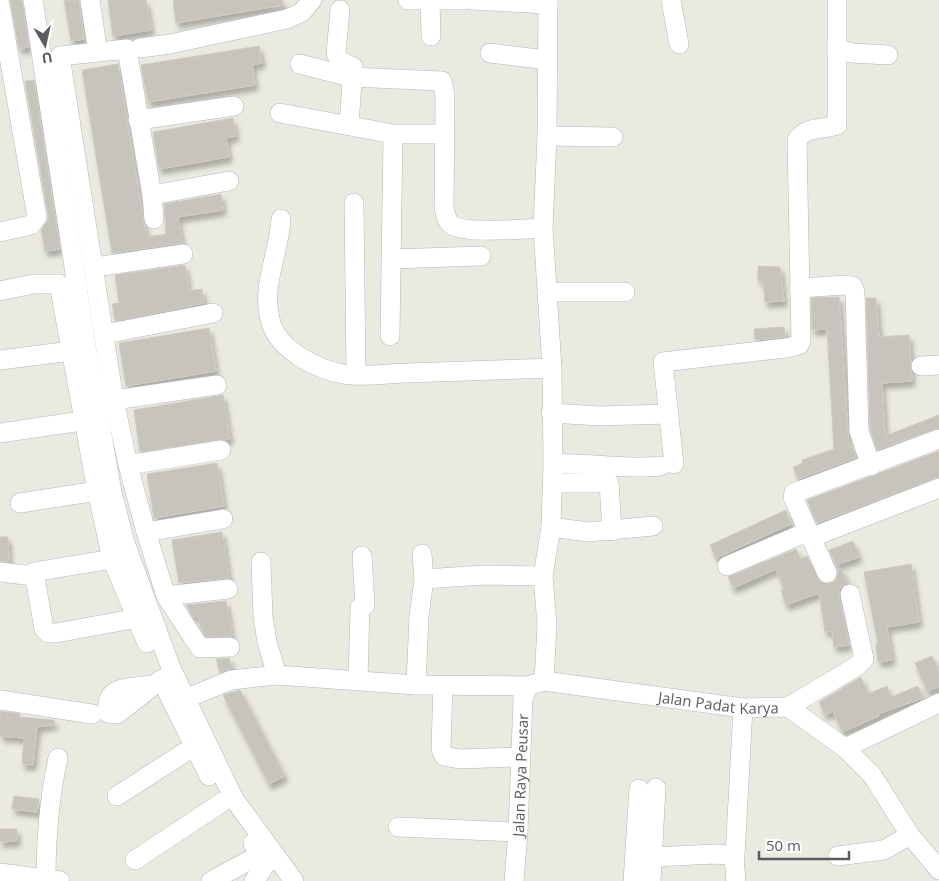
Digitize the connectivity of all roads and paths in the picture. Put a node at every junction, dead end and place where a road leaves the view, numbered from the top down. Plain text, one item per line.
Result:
1 (34, 0) edge
2 (90, 0) edge
3 (312, 0) edge
4 (408, 0) edge
5 (430, 0) edge
6 (464, 0) edge
7 (472, 0) edge
8 (671, 0) edge
9 (837, 0) edge
10 (548, 2) edge
11 (0, 5) edge
12 (340, 10) dead end
13 (431, 36) dead end
14 (96, 40) dead end
15 (679, 44) dead end
16 (140, 48) dead end
17 (837, 49) junction
18 (490, 53) dead end
19 (888, 55) dead end
20 (547, 60) junction
21 (300, 64) dead end
22 (5, 68) edge
23 (350, 77) junction
24 (234, 106) dead end
25 (280, 113) dead end
26 (138, 120) junction
27 (349, 125) junction
28 (393, 134) junction
29 (443, 134) junction
30 (547, 136) junction
31 (613, 137) dead end
32 (229, 181) dead end
33 (152, 195) junction
34 (354, 203) dead end
35 (154, 218) dead end
36 (281, 219) dead end
37 (543, 228) junction
38 (0, 232) edge
39 (183, 254) dead end
40 (481, 256) dead end
41 (391, 258) junction
42 (94, 267) junction
43 (799, 288) junction
44 (0, 291) edge
45 (547, 292) junction
46 (626, 292) dead end
47 (213, 313) dead end
48 (104, 334) junction
49 (390, 336) dead end
50 (71, 351) junction
51 (0, 360) edge
52 (552, 368) junction
53 (356, 374) junction
54 (217, 385) dead end
55 (99, 413) junction
56 (552, 413) junction
57 (669, 414) junction
58 (0, 425) edge
59 (0, 433) edge
60 (939, 439) edge
61 (221, 450) dead end
62 (553, 464) junction
63 (128, 465) junction
64 (871, 466) junction
65 (552, 483) junction
66 (939, 488) edge
67 (97, 491) junction
68 (20, 503) dead end
69 (223, 519) dead end
70 (652, 526) dead end
71 (551, 527) junction
72 (612, 531) junction
73 (146, 532) junction
74 (809, 535) junction
75 (422, 554) dead end
76 (362, 556) dead end
77 (112, 559) junction
78 (262, 562) dead end
79 (727, 566) dead end
80 (0, 572) edge
81 (827, 573) dead end
82 (33, 576) junction
83 (543, 576) junction
84 (424, 579) junction
85 (228, 589) dead end
86 (850, 594) dead end
87 (166, 596) junction
88 (138, 618) junction
89 (230, 647) dead end
90 (277, 675) junction
91 (358, 680) junction
92 (536, 684) junction
93 (416, 685) junction
94 (443, 685) junction
95 (185, 699) junction
96 (0, 700) edge
97 (939, 703) edge
98 (788, 707) junction
99 (743, 708) junction
100 (92, 714) dead end
101 (193, 747) junction
102 (845, 748) junction
103 (520, 757) junction
104 (58, 758) dead end
105 (648, 795) dead end
106 (117, 796) dead end
107 (224, 801) junction
108 (398, 827) dead end
109 (518, 832) junction
110 (910, 835) junction
111 (261, 854) junction
112 (645, 856) junction
113 (734, 856) junction
114 (838, 856) dead end
115 (135, 860) dead end
116 (939, 870) edge
117 (0, 872) edge
118 (53, 880) edge
119 (211, 881) edge
120 (254, 881) edge
121 (294, 881) edge
122 (514, 881) edge
123 (633, 881) edge
124 (651, 881) edge
125 (736, 881) edge

1 - 55 street
2 - 14 street
3 - 16 street
4 - 5 street
5 - 6 street
5 - 13 street
7 - 10 street
8 - 15 street
9 - 17 street
10 - 20 street, Jalan Raya Peusar
11 - 22 street
12 - 23 street
17 - 19 street
17 - 43 street
18 - 20 street
20 - 30 street, Jalan Raya Peusar
21 - 23 street
22 - 38 street
23 - 27 street
23 - 29 street
24 - 26 street
25 - 27 street
26 - 33 street
26 - 42 street
27 - 28 street
28 - 29 street
28 - 41 street
29 - 37 street
30 - 31 street
30 - 37 street, Jalan Raya Peusar
32 - 33 street
33 - 35 street
34 - 53 street
36 - 53 street
37 - 45 street, Jalan Raya Peusar
39 - 42 street
40 - 41 street
41 - 49 street
42 - 48 street
43 - 57 street
43 - 64 street
44 - 50 street
45 - 46 street
45 - 52 street, Jalan Raya Peusar
47 - 48 street
48 - 55 street
50 - 51 street
50 - 55 street
52 - 53 street
52 - 56 street, Jalan Raya Peusar
54 - 55 street
55 - 58 street
55 - 59 street
55 - 63 street
55 - 67 street
55 - 95 street
56 - 57 street
56 - 62 street, Jalan Raya Peusar
57 - 62 street
60 - 64 street
61 - 63 street
62 - 65 street, Jalan Raya Peusar
63 - 73 street
64 - 74 street
65 - 71 street, Jalan Raya Peusar
65 - 72 street
66 - 74 street
67 - 68 street
67 - 77 street
69 - 73 street
70 - 72 street
71 - 72 street
71 - 83 street, Jalan Raya Peusar
73 - 87 street
74 - 79 street
74 - 81 street
75 - 84 street
76 - 91 street
77 - 82 street
77 - 88 street
78 - 90 street
80 - 82 street
82 - 88 street
83 - 84 street
83 - 92 street, Jalan Raya Peusar
84 - 93 street
85 - 87 street
86 - 98 street
87 - 89 street
88 - 101 street
90 - 91 street, Jalan Padat Karya
90 - 95 street, Jalan Padat Karya
91 - 93 street, Jalan Padat Karya
92 - 94 street, Jalan Padat Karya
92 - 99 street, Jalan Padat Karya
92 - 103 street, Jalan Raya Peusar
93 - 94 street, Jalan Padat Karya
94 - 103 street
95 - 121 street
96 - 100 street
97 - 102 street
98 - 99 street, Jalan Padat Karya
98 - 102 street, Jalan Padat Karya
99 - 113 street
101 - 106 street
101 - 107 street
102 - 110 street, Jalan Padat Karya
103 - 109 street, Jalan Raya Peusar
104 - 118 street
105 - 112 street
107 - 111 street
107 - 115 street
108 - 109 street
109 - 122 street, Jalan Raya Peusar
110 - 114 street
110 - 116 street, Jalan Padat Karya
111 - 119 street
111 - 120 street
112 - 113 street
112 - 123 street
112 - 124 street
113 - 125 street
117 - 118 street

